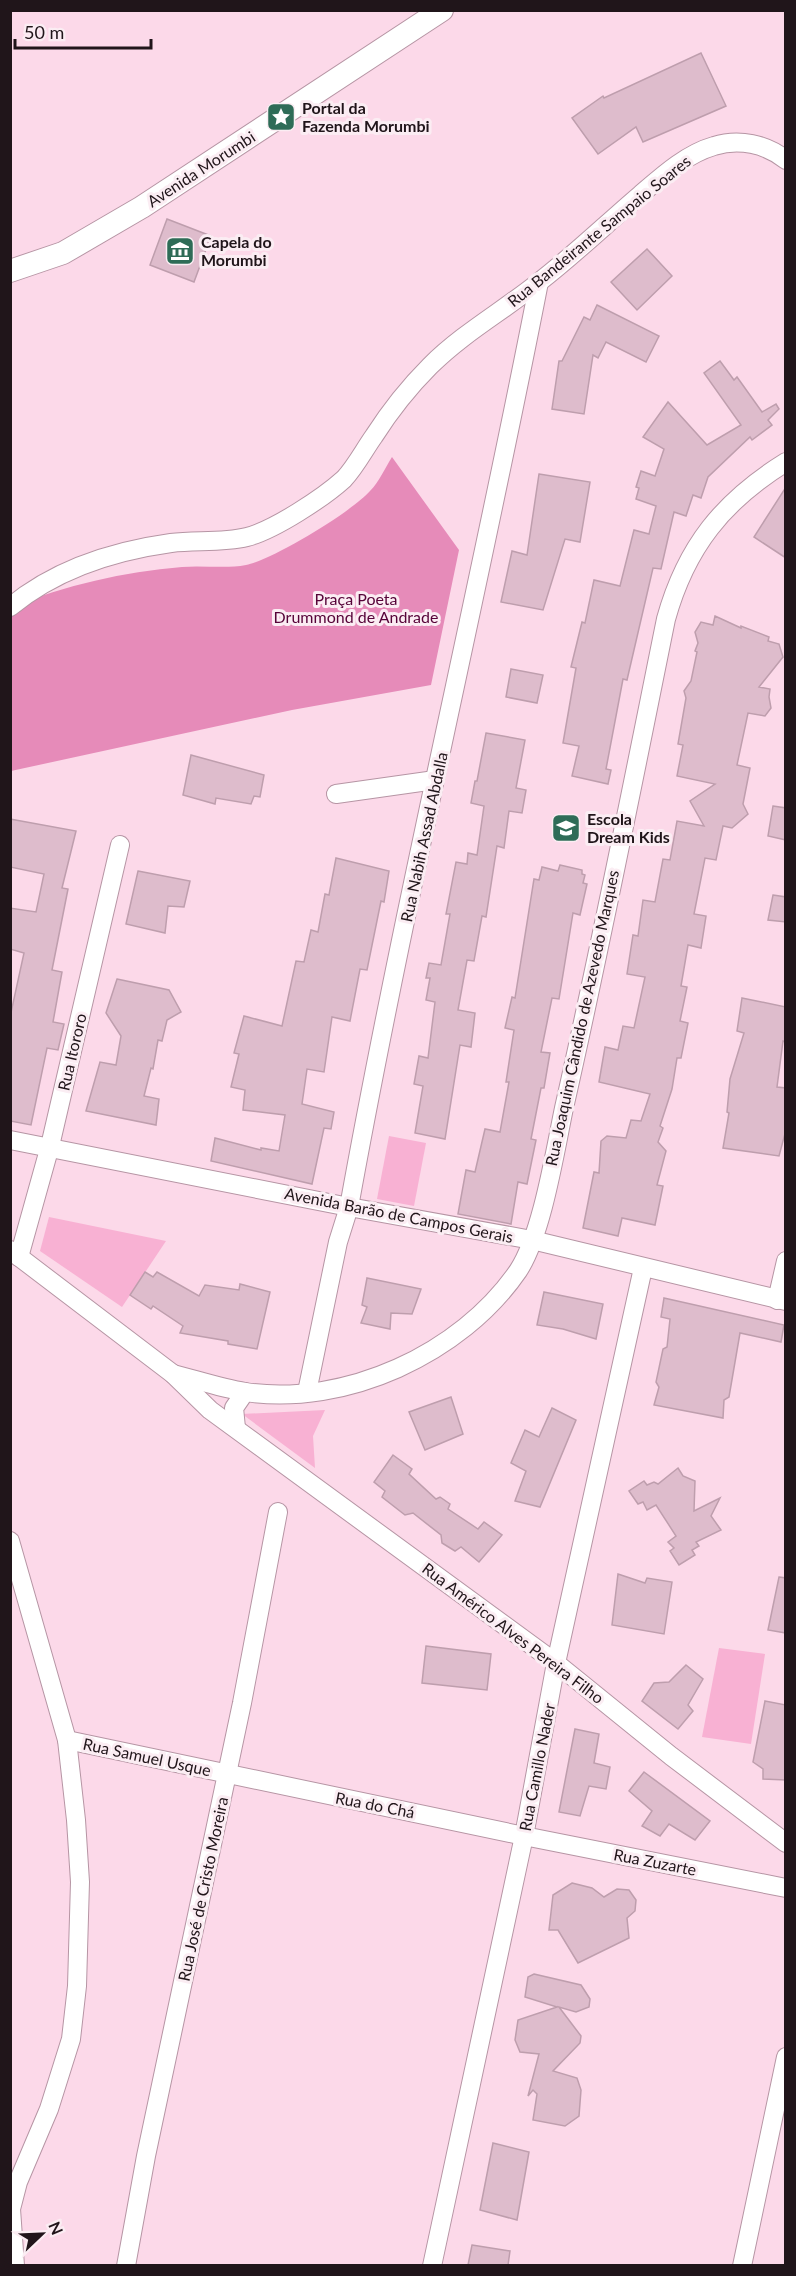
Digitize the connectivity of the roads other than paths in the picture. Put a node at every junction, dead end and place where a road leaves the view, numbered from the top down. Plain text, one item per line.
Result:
1 (442, 10) edge
2 (786, 160) edge
3 (10, 271) edge
4 (539, 282) junction
5 (786, 462) edge
6 (10, 607) edge
7 (435, 780) junction
8 (336, 794) dead end
9 (120, 845) dead end
10 (10, 1140) edge
11 (50, 1146) junction
12 (350, 1207) junction
13 (532, 1240) junction
14 (15, 1253) edge
15 (786, 1261) edge
16 (643, 1268) junction
17 (782, 1301) edge
18 (173, 1374) junction
19 (245, 1392) junction
20 (308, 1392) junction
21 (236, 1428) junction
22 (278, 1512) dead end
23 (10, 1542) edge
24 (556, 1663) junction
25 (67, 1740) junction
26 (227, 1774) junction
27 (524, 1836) junction
28 (786, 1843) edge
29 (786, 1888) edge
30 (786, 2057) edge
31 (15, 2265) edge
32 (126, 2265) edge
33 (432, 2265) edge
34 (742, 2265) edge

1 - 3 main road, Avenida Morumbi
2 - 4 street, Rua Bandeirante Sampaio Soares
4 - 6 street, Rua Bandeirante Sampaio Soares
4 - 7 street, Rua Nabih Assad Abdalla
5 - 13 street, Rua Joaquim Cândido de Azevedo Marques
7 - 8 street
7 - 12 street, Rua Nabih Assad Abdalla
9 - 11 street, Rua Itororo
10 - 11 street, Avenida Barão de Campos Gerais
11 - 12 street, Avenida Barão de Campos Gerais
11 - 14 street, Rua Itororo
12 - 13 street, Avenida Barão de Campos Gerais
12 - 20 street, Rua Nabih Assad Abdalla
13 - 16 street, Avenida Barão de Campos Gerais
13 - 20 street, Rua Joaquim Cândido de Azevedo Marques
14 - 18 street, Rua Joaquim Cândido de Azevedo Marques
15 - 17 street
16 - 17 street, Avenida Barão de Campos Gerais
16 - 24 street, Rua Camillo Nader
18 - 19 street, Rua Joaquim Cândido de Azevedo Marques
18 - 21 street, Rua Joaquim Cândido de Azevedo Marques
19 - 20 street, Rua Joaquim Cândido de Azevedo Marques
19 - 21 street
21 - 24 street, Rua Américo Alves Pereira Filho
22 - 26 street, Rua José de Cristo Moreira
23 - 25 street
24 - 27 street, Rua Camillo Nader
24 - 28 street, Rua Américo Alves Pereira Filho
25 - 26 street, Rua Samuel Usque
25 - 31 street
26 - 27 street, Rua do Chá
26 - 32 street, Rua José de Cristo Moreira
27 - 29 street, Rua Zuzarte
27 - 33 street, Rua Camillo Nader
30 - 34 street

